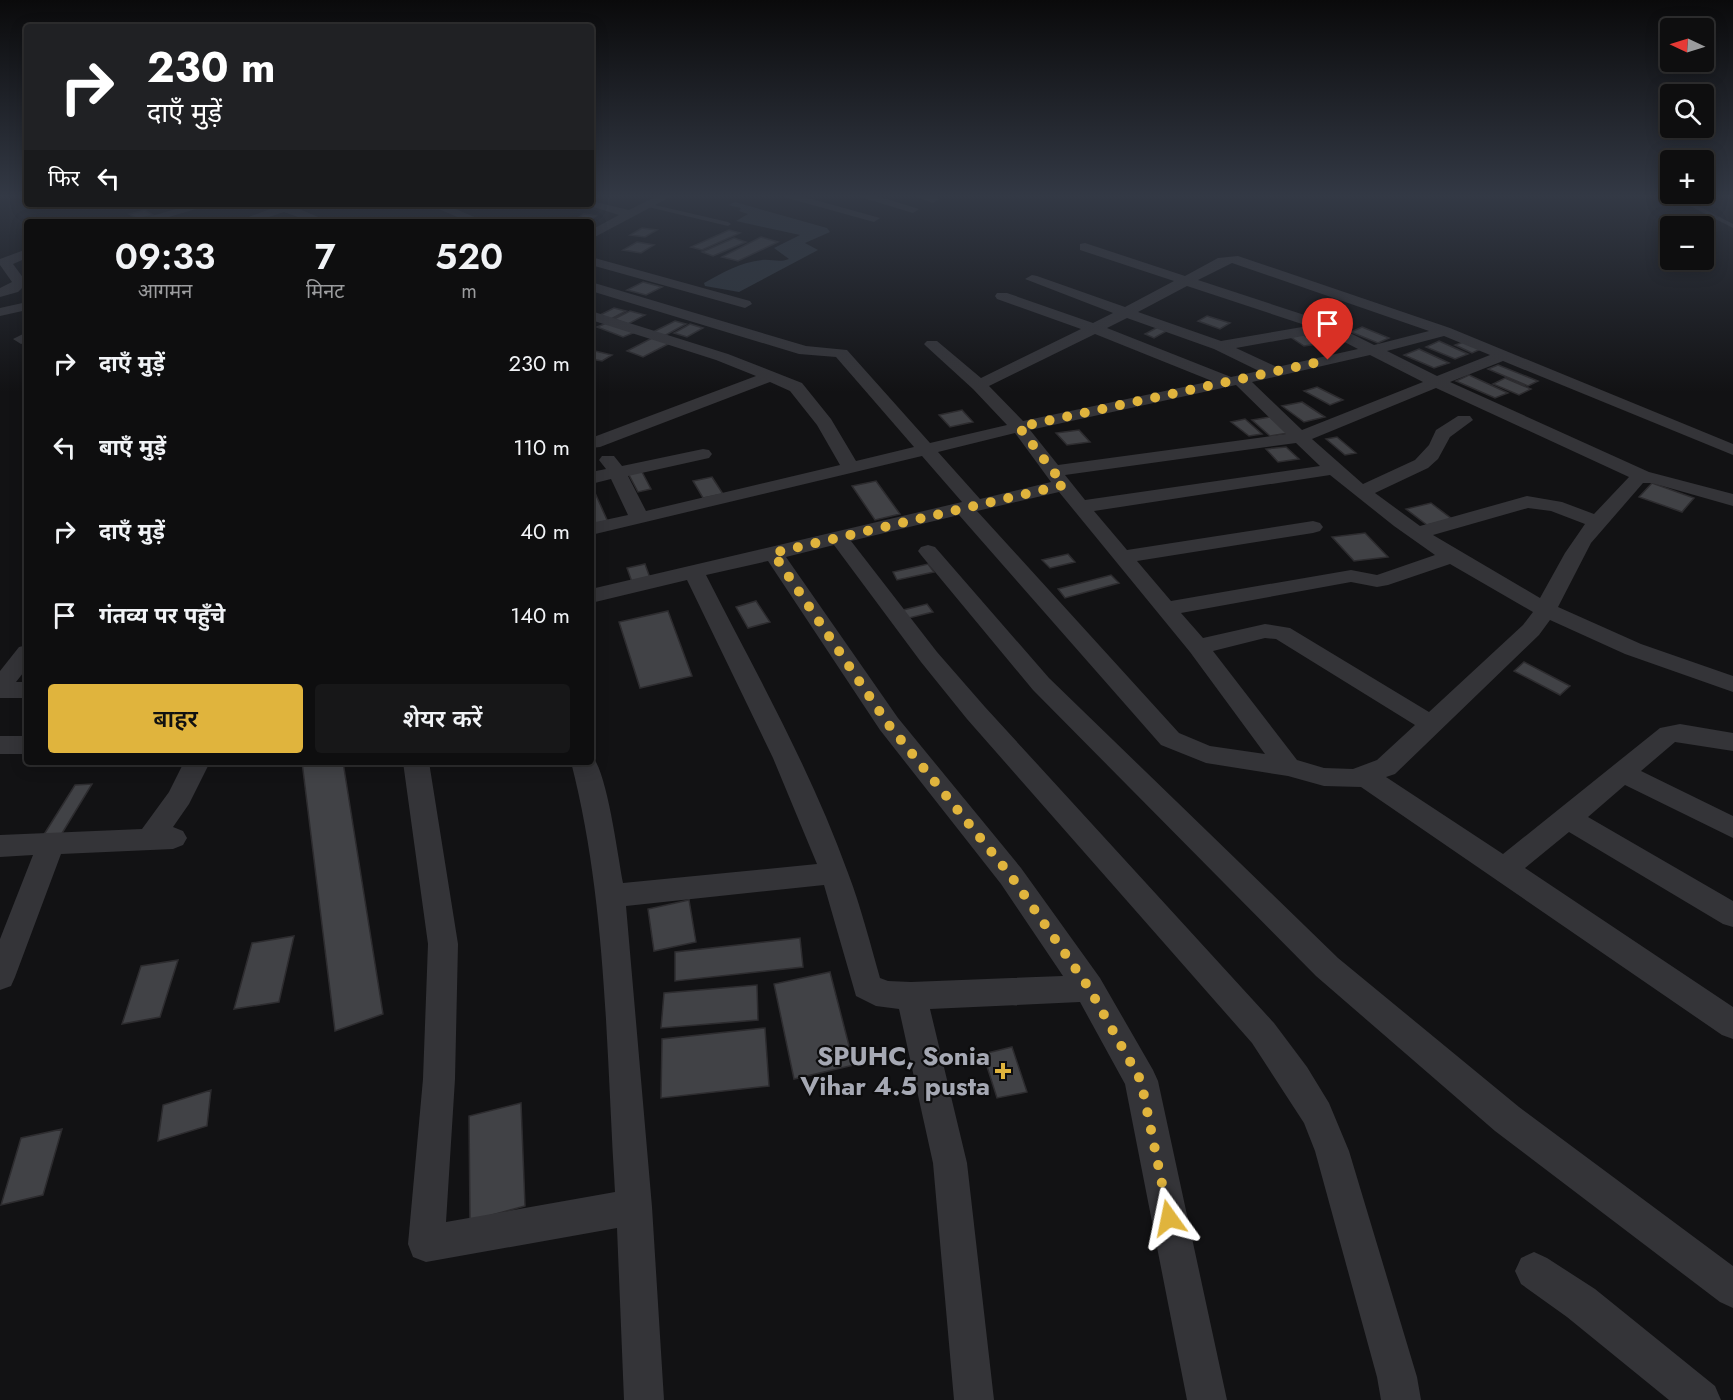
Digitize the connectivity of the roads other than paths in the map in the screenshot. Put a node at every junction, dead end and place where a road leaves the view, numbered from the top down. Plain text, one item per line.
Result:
1 (7, 261) edge
2 (1128, 261) edge
3 (1222, 261) edge
4 (1246, 261) edge
5 (594, 262) edge
6 (1032, 279) dead end
7 (1185, 280) junction
8 (594, 287) edge
9 (0, 293) edge
10 (1002, 296) dead end
11 (746, 304) dead end
12 (24, 307) edge
13 (0, 312) edge
14 (1127, 312) junction
15 (594, 316) edge
16 (1327, 327) junction
17 (1094, 328) junction
18 (1445, 331) junction
19 (932, 344) dead end
20 (1220, 346) junction
21 (1375, 350) junction
22 (1504, 355) junction
23 (1272, 371) junction
24 (772, 376) junction
25 (1234, 380) junction
26 (1434, 381) junction
27 (979, 385) junction
28 (1464, 420) dead end
29 (1019, 427) junction
30 (1300, 437) junction
31 (594, 442) edge
32 (594, 443) edge
33 (926, 448) junction
34 (1733, 450) edge
35 (703, 454) dead end
36 (850, 467) junction
37 (1334, 469) junction
38 (617, 472) junction
39 (1643, 476) junction
40 (594, 477) edge
41 (1060, 478) junction
42 (1361, 492) junction
43 (1733, 500) edge
44 (969, 506) junction
45 (1080, 507) junction
46 (640, 519) junction
47 (1597, 522) junction
48 (1313, 527) dead end
49 (594, 528) edge
50 (1416, 532) junction
51 (838, 537) junction
52 (928, 551) dead end
53 (773, 553) junction
54 (1449, 556) junction
55 (1121, 557) junction
56 (693, 572) junction
57 (594, 595) edge
58 (1165, 609) junction
59 (1546, 612) junction
60 (1198, 647) junction
61 (24, 656) edge
62 (1733, 684) edge
63 (0, 689) edge
64 (24, 690) edge
65 (1431, 724) junction
66 (1733, 742) edge
67 (0, 745) edge
68 (24, 745) edge
69 (196, 765) edge
70 (416, 765) edge
71 (585, 765) edge
72 (1288, 767) junction
73 (1621, 772) junction
74 (1366, 777) junction
75 (1568, 818) junction
76 (1733, 828) edge
77 (51, 845) junction
78 (0, 846) edge
79 (1504, 869) junction
80 (834, 873) junction
81 (611, 896) junction
82 (1733, 915) edge
83 (0, 977) edge
84 (1089, 988) junction
85 (910, 996) junction
86 (1733, 1025) edge
87 (634, 1207) junction
88 (1534, 1271) dead end
89 (1733, 1289) edge
90 (644, 1400) edge
91 (974, 1400) edge
92 (1207, 1400) edge
93 (1401, 1400) edge
94 (1701, 1400) edge

1 - 9 street
2 - 7 street
3 - 7 street
4 - 18 street
5 - 11 street
6 - 14 street
7 - 14 street
7 - 16 street
8 - 33 street
10 - 17 street
12 - 13 street
14 - 17 street
14 - 20 street
15 - 24 street
16 - 20 street
16 - 21 street
17 - 25 street
17 - 27 street
18 - 21 street
18 - 22 street
19 - 27 street
20 - 23 street
21 - 23 street
21 - 26 street
22 - 26 street
22 - 34 street
23 - 25 street
24 - 31 street
24 - 36 street
25 - 29 street
25 - 30 street
26 - 30 street
26 - 39 street
27 - 29 street
28 - 42 street
29 - 33 street
29 - 41 street
30 - 37 street
30 - 41 street
32 - 38 street
33 - 36 street
33 - 44 street
35 - 38 street
36 - 46 street
37 - 42 street
37 - 45 street
38 - 40 street
38 - 46 street
39 - 43 street
39 - 47 street
41 - 44 street
41 - 45 street
42 - 50 street
44 - 51 street
44 - 72 street
45 - 55 street
46 - 49 street
47 - 50 street
47 - 59 street
48 - 55 street
50 - 54 street
51 - 53 street
51 - 93 street
52 - 89 street
53 - 56 street
53 - 84 street
54 - 58 street
54 - 59 street
55 - 58 street
56 - 57 street
56 - 80 street
58 - 60 street
59 - 62 street
59 - 65 street
60 - 65 street
60 - 72 street
61 - 63 street
63 - 64 street
65 - 74 street
66 - 73 street
67 - 68 street
69 - 77 street
70 - 87 street
71 - 81 street
72 - 74 street
73 - 75 street
73 - 76 street
74 - 79 street
75 - 79 street
75 - 82 street
77 - 78 street
77 - 83 street
79 - 86 street
80 - 81 street
80 - 85 street
81 - 87 street
84 - 85 street
84 - 92 street
85 - 91 street
87 - 90 street
88 - 94 street

